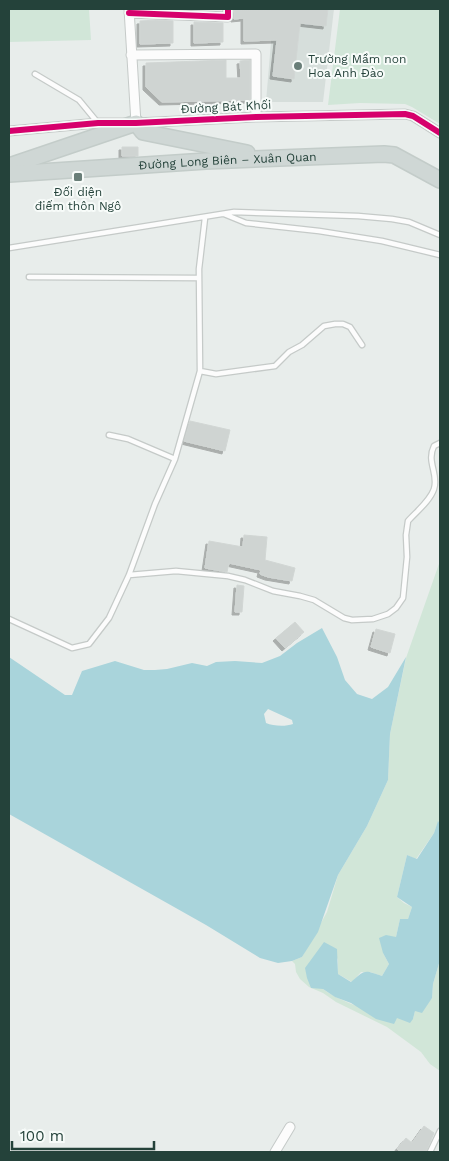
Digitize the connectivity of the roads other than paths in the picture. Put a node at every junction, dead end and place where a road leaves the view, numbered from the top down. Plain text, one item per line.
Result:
1 (129, 11) edge
2 (169, 12) edge
3 (200, 12) edge
4 (228, 13) edge
5 (131, 55) junction
6 (35, 74) dead end
7 (256, 117) junction
8 (98, 123) junction
9 (136, 123) junction
10 (9, 131) edge
11 (440, 133) edge
12 (268, 158) junction
13 (9, 166) edge
14 (9, 174) edge
15 (440, 180) edge
16 (223, 214) junction
17 (205, 218) junction
18 (440, 235) edge
19 (9, 248) edge
20 (440, 255) edge
21 (29, 277) dead end
22 (199, 278) junction
23 (362, 346) dead end
24 (200, 371) junction
25 (109, 435) dead end
26 (440, 443) edge
27 (175, 459) junction
28 (129, 576) junction
29 (9, 619) edge
30 (290, 1127) dead end
31 (440, 1132) edge
32 (275, 1152) edge
33 (430, 1152) edge

1 - 2 street
1 - 5 street
2 - 3 street
3 - 4 street
5 - 7 street
5 - 9 street
6 - 8 lane
7 - 9 street, Đường Bát Khối
7 - 11 street, Đường Bát Khối
8 - 9 street, Đường Bát Khối
8 - 10 street, Đường Bát Khối
9 - 12 main road
9 - 13 main road
12 - 14 main road, Đường Long Biên – Xuân Quan
12 - 15 main road, Đường Long Biên – Xuân Quan
16 - 17 lane
16 - 18 lane
16 - 20 lane
17 - 19 lane
17 - 22 lane
21 - 22 lane
22 - 24 lane
23 - 24 lane
24 - 27 lane
25 - 27 lane
26 - 28 lane
27 - 28 lane
28 - 29 lane
30 - 32 street
31 - 33 lane

